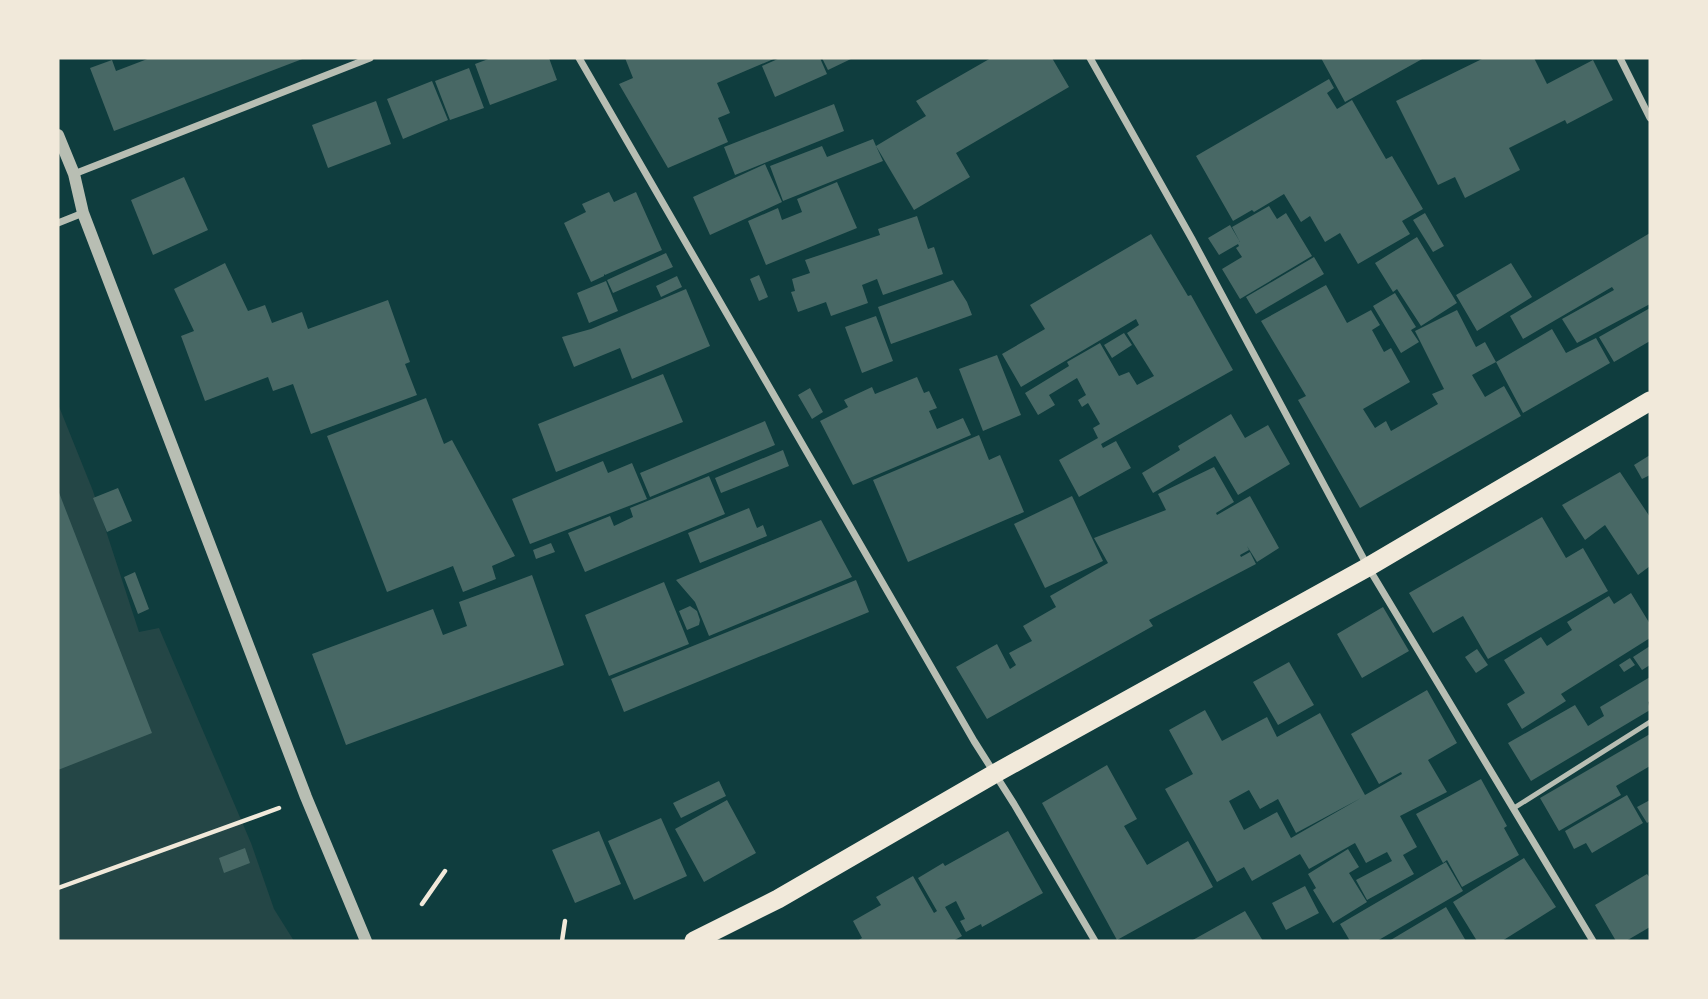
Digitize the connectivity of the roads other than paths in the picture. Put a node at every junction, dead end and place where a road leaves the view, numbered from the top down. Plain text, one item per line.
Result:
1 (370, 58) edge
2 (579, 58) edge
3 (1090, 58) edge
4 (1620, 58) edge
5 (1650, 118) edge
6 (58, 135) edge
7 (74, 174) junction
8 (83, 213) junction
9 (58, 223) edge
10 (1650, 401) edge
11 (1368, 567) junction
12 (1650, 722) edge
13 (994, 774) junction
14 (1514, 808) junction
15 (778, 899) junction
16 (366, 941) edge
17 (694, 941) edge
18 (715, 941) edge
19 (1094, 941) edge
20 (1593, 941) edge

1 - 7 street
2 - 13 street
3 - 11 street
4 - 5 street
6 - 7 street
7 - 8 street
8 - 9 street
8 - 16 street
10 - 11 highway
11 - 13 highway
11 - 14 street
12 - 14 lane
13 - 15 highway
13 - 19 street
14 - 20 street
15 - 17 highway
15 - 18 highway

